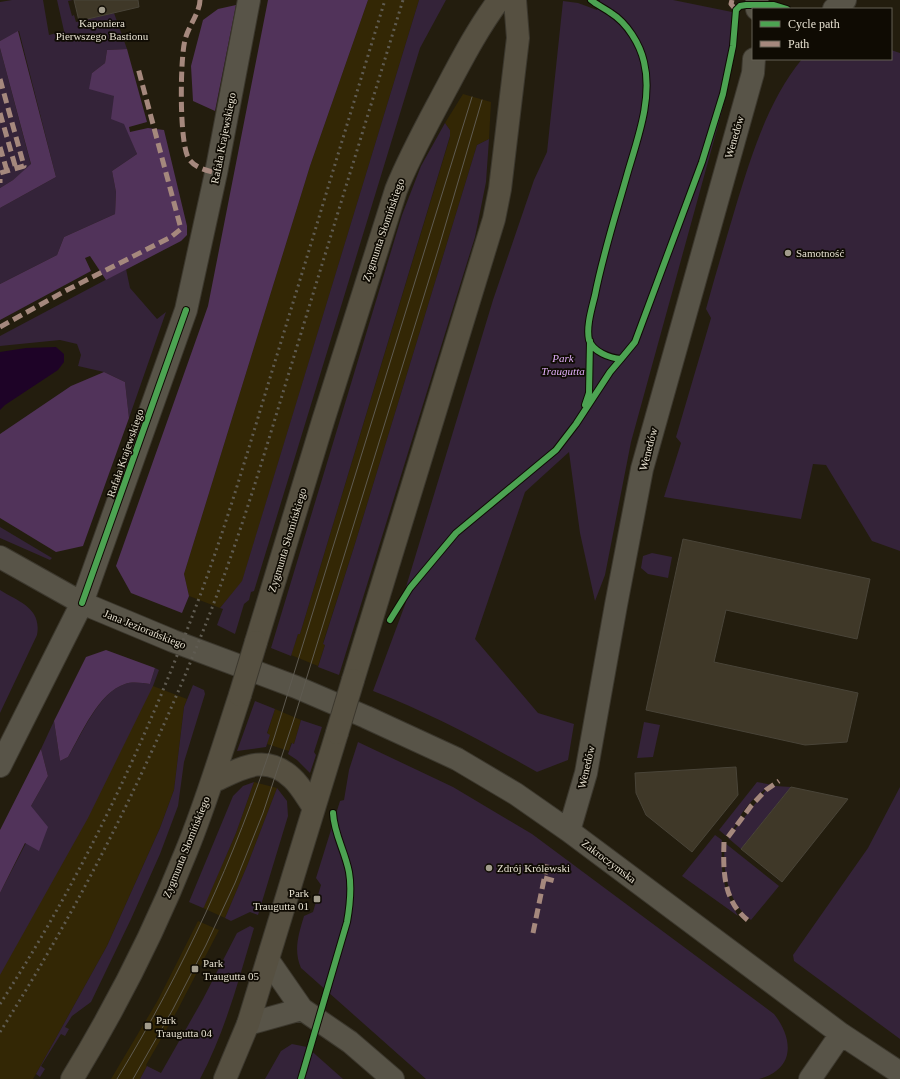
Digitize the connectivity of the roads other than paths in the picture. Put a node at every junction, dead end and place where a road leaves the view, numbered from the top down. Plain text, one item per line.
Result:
1 (249, 0) edge
2 (498, 0) edge
3 (515, 0) edge
4 (845, 0) edge
5 (835, 8) edge
6 (768, 60) edge
7 (753, 66) edge
8 (0, 557) edge
9 (82, 603) junction
10 (296, 687) joint
11 (0, 766) edge
12 (212, 782) junction
13 (314, 808) junction
14 (569, 831) junction
15 (268, 960) junction
16 (302, 1009) junction
17 (248, 1024) junction
18 (841, 1034) junction
19 (900, 1073) edge
20 (72, 1079) edge
21 (225, 1079) edge
22 (393, 1079) edge
23 (810, 1079) edge

1 - 9 street, Rafała Krajewskiego
2 - 12 main road, Zygmunta Słomińskiego, bridge
3 - 13 main road, bridge
4 - 5 street
6 - 7 street, Wenedów
7 - 14 street, Wenedów
8 - 9 street, Jana Jeziorańskiego
9 - 10 street, Jana Jeziorańskiego
9 - 11 street, Rafała Krajewskiego
10 - 14 street, Zakroczymska
12 - 13 main road
12 - 20 main road, Zygmunta Słomińskiego
13 - 15 main road
14 - 18 street, Zakroczymska
15 - 16 street
15 - 17 main road
16 - 17 street
16 - 22 street
17 - 21 main road
18 - 19 street, Zakroczymska
18 - 23 street

